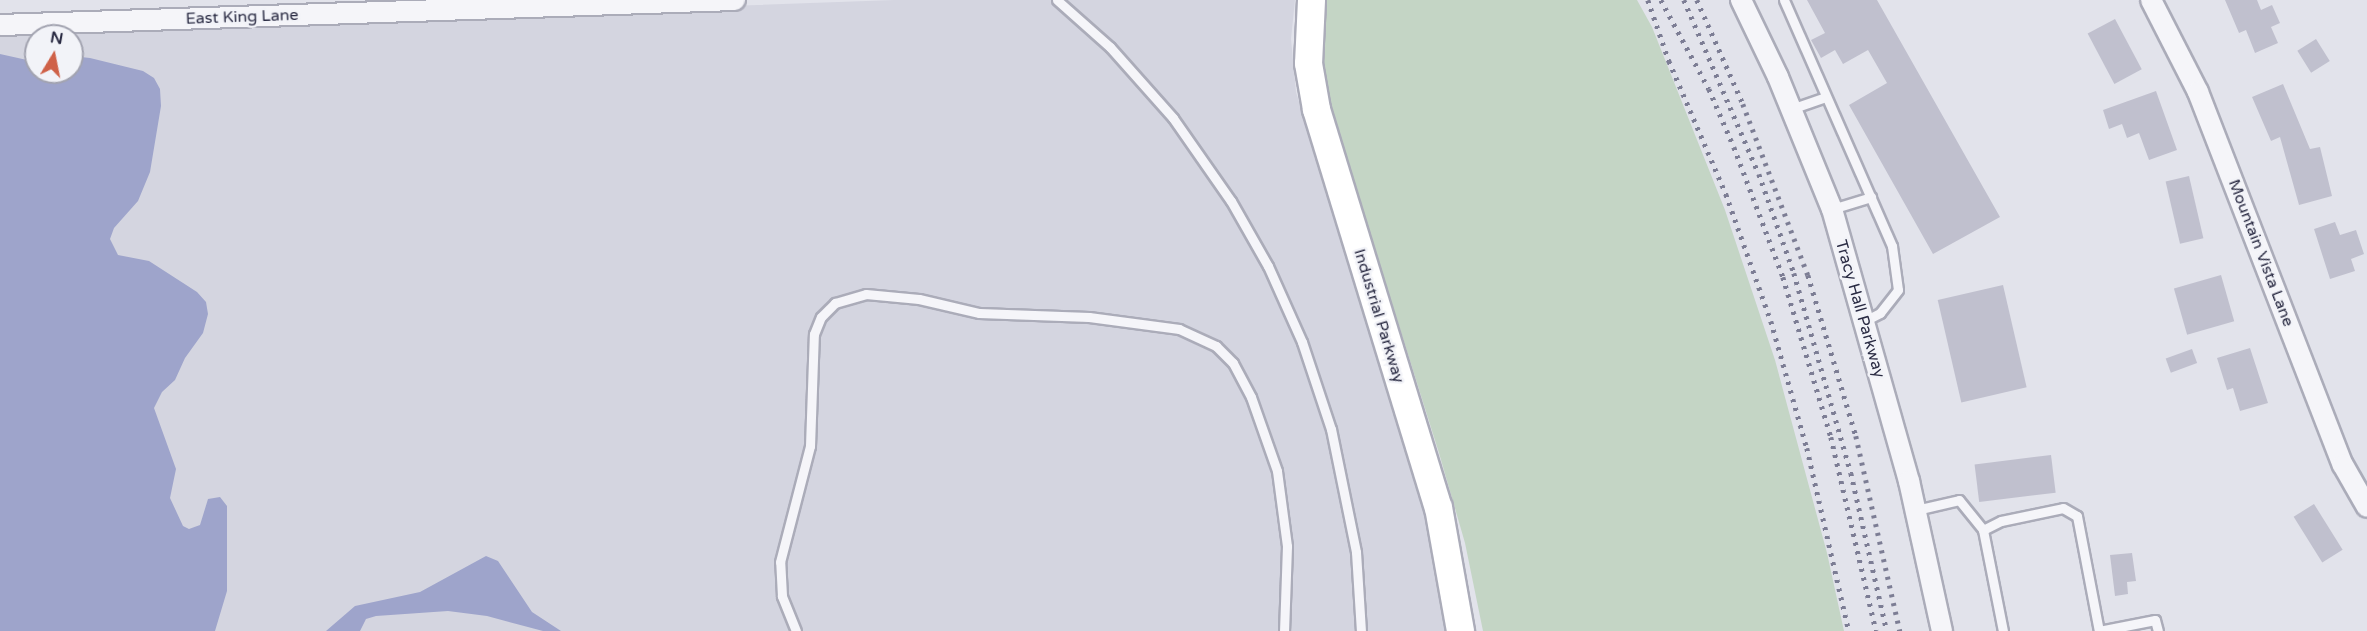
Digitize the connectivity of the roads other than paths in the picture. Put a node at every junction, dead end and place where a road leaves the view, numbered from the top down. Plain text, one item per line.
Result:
1 (735, 0) edge
2 (1057, 0) edge
3 (1311, 0) edge
4 (1784, 0) edge
5 (2151, 0) edge
6 (1744, 1) edge
7 (0, 25) edge
8 (1825, 97) junction
9 (1791, 109) junction
10 (1871, 197) junction
11 (1832, 209) junction
12 (1864, 321) junction
13 (2367, 507) edge
14 (1916, 510) junction
15 (1983, 530) junction
16 (796, 631) edge
17 (1284, 631) edge
18 (1361, 631) edge
19 (1460, 631) edge
20 (1942, 631) edge
21 (2002, 631) edge
22 (2099, 631) edge
23 (2158, 631) edge

1 - 7 street, East King Lane
2 - 18 lane
3 - 19 street, Industrial Parkway
4 - 8 lane
5 - 13 street, Mountain Vista Lane
6 - 9 street, Tracy Hall Parkway
8 - 9 lane
8 - 10 lane
9 - 11 street, Tracy Hall Parkway
10 - 11 lane
10 - 12 lane
11 - 12 street, Tracy Hall Parkway
12 - 14 street, Tracy Hall Parkway
14 - 15 lane
14 - 20 street, Tracy Hall Parkway
15 - 21 lane
15 - 22 lane
16 - 17 lane
22 - 23 lane

